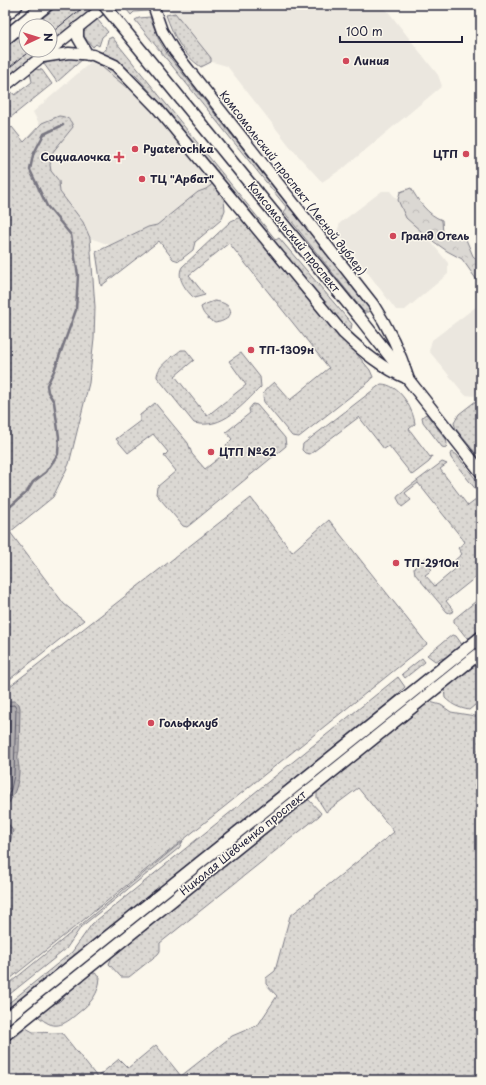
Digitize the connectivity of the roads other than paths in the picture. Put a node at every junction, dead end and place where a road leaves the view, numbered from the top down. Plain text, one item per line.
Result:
1 (16, 5) edge
2 (46, 5) edge
3 (105, 5) edge
4 (153, 5) edge
5 (5, 14) edge
6 (78, 27) junction
7 (5, 38) edge
8 (58, 44) edge
9 (58, 55) edge
10 (88, 55) junction
11 (41, 58) edge
12 (5, 86) edge
13 (408, 379) junction
14 (481, 472) edge
15 (481, 637) edge
16 (481, 652) edge
17 (92, 950) junction
18 (99, 959) junction
19 (5, 1018) edge
20 (5, 1034) edge

1 - 5 main road
2 - 7 main road
3 - 6 street
3 - 13 main road, Комсомольский проспект, bridge
4 - 13 street, Комсомольский проспект (Лесной дублер)
6 - 8 street
6 - 10 street
9 - 10 street
10 - 13 street
11 - 12 street
13 - 14 main road, Комсомольский проспект
15 - 17 main road, Николая Шевченко проспект
16 - 18 main road, Николая Шевченко проспект
17 - 18 main road
17 - 19 main road, Николая Шевченко проспект
18 - 20 main road, Николая Шевченко проспект

